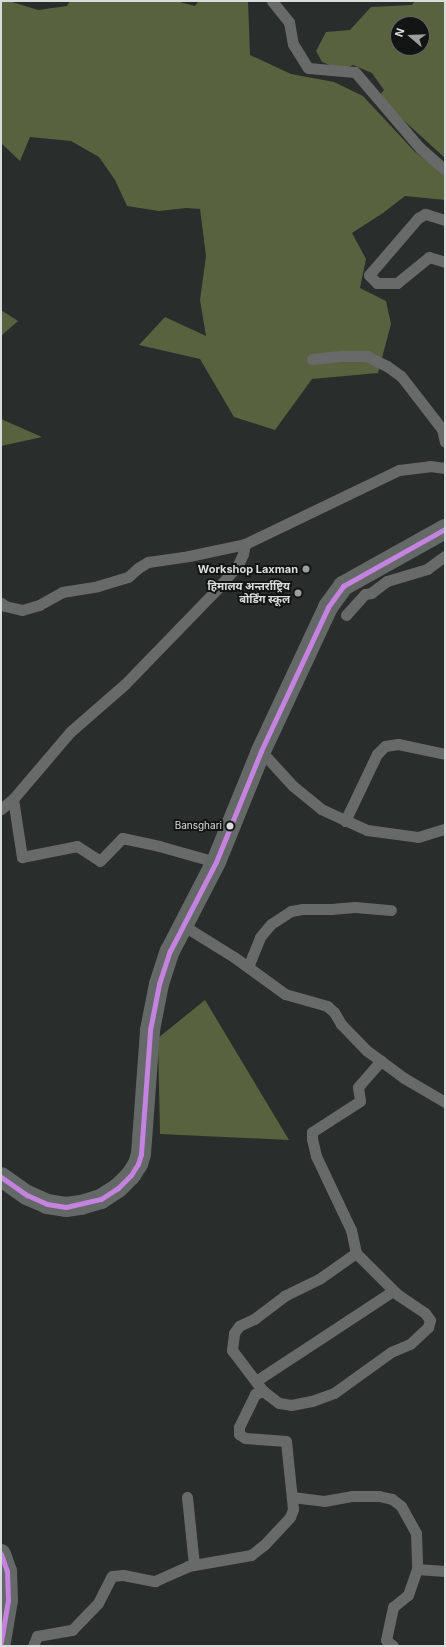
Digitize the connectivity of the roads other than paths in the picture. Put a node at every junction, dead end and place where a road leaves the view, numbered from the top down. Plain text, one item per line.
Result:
1 (272, 1) edge
2 (445, 170) edge
3 (445, 220) edge
4 (445, 262) edge
5 (312, 360) dead end
6 (445, 442) edge
7 (445, 468) edge
8 (445, 529) edge
9 (245, 544) junction
10 (445, 556) edge
11 (1, 604) edge
12 (346, 615) dead end
13 (260, 751) junction
14 (445, 754) edge
15 (13, 799) junction
16 (1, 809) edge
17 (345, 821) junction
18 (445, 830) edge
19 (216, 862) junction
20 (391, 910) dead end
21 (184, 926) junction
22 (248, 967) junction
23 (381, 1061) junction
24 (445, 1102) edge
25 (1, 1177) edge
26 (356, 1253) junction
27 (393, 1291) junction
28 (256, 1381) junction
29 (263, 1391) junction
30 (292, 1497) junction
31 (187, 1498) dead end
32 (1, 1554) edge
33 (194, 1565) junction
34 (417, 1569) junction
35 (445, 1571) edge
36 (1, 1642) edge
37 (33, 1646) edge
38 (393, 1646) edge

1 - 2 street
3 - 4 street
5 - 6 street
7 - 9 street
8 - 13 highway
9 - 11 street
9 - 15 street
10 - 12 street
13 - 17 street
13 - 19 highway
14 - 17 street
15 - 16 street
15 - 19 street
17 - 18 street
19 - 21 highway
20 - 22 street
21 - 22 street
21 - 25 highway
22 - 23 street
23 - 24 street
23 - 26 street
26 - 27 street
26 - 28 street
27 - 28 street
27 - 29 street
28 - 29 street
29 - 30 street
30 - 33 street
30 - 34 street
31 - 33 street
32 - 36 highway
33 - 37 street
34 - 35 street
34 - 38 street

